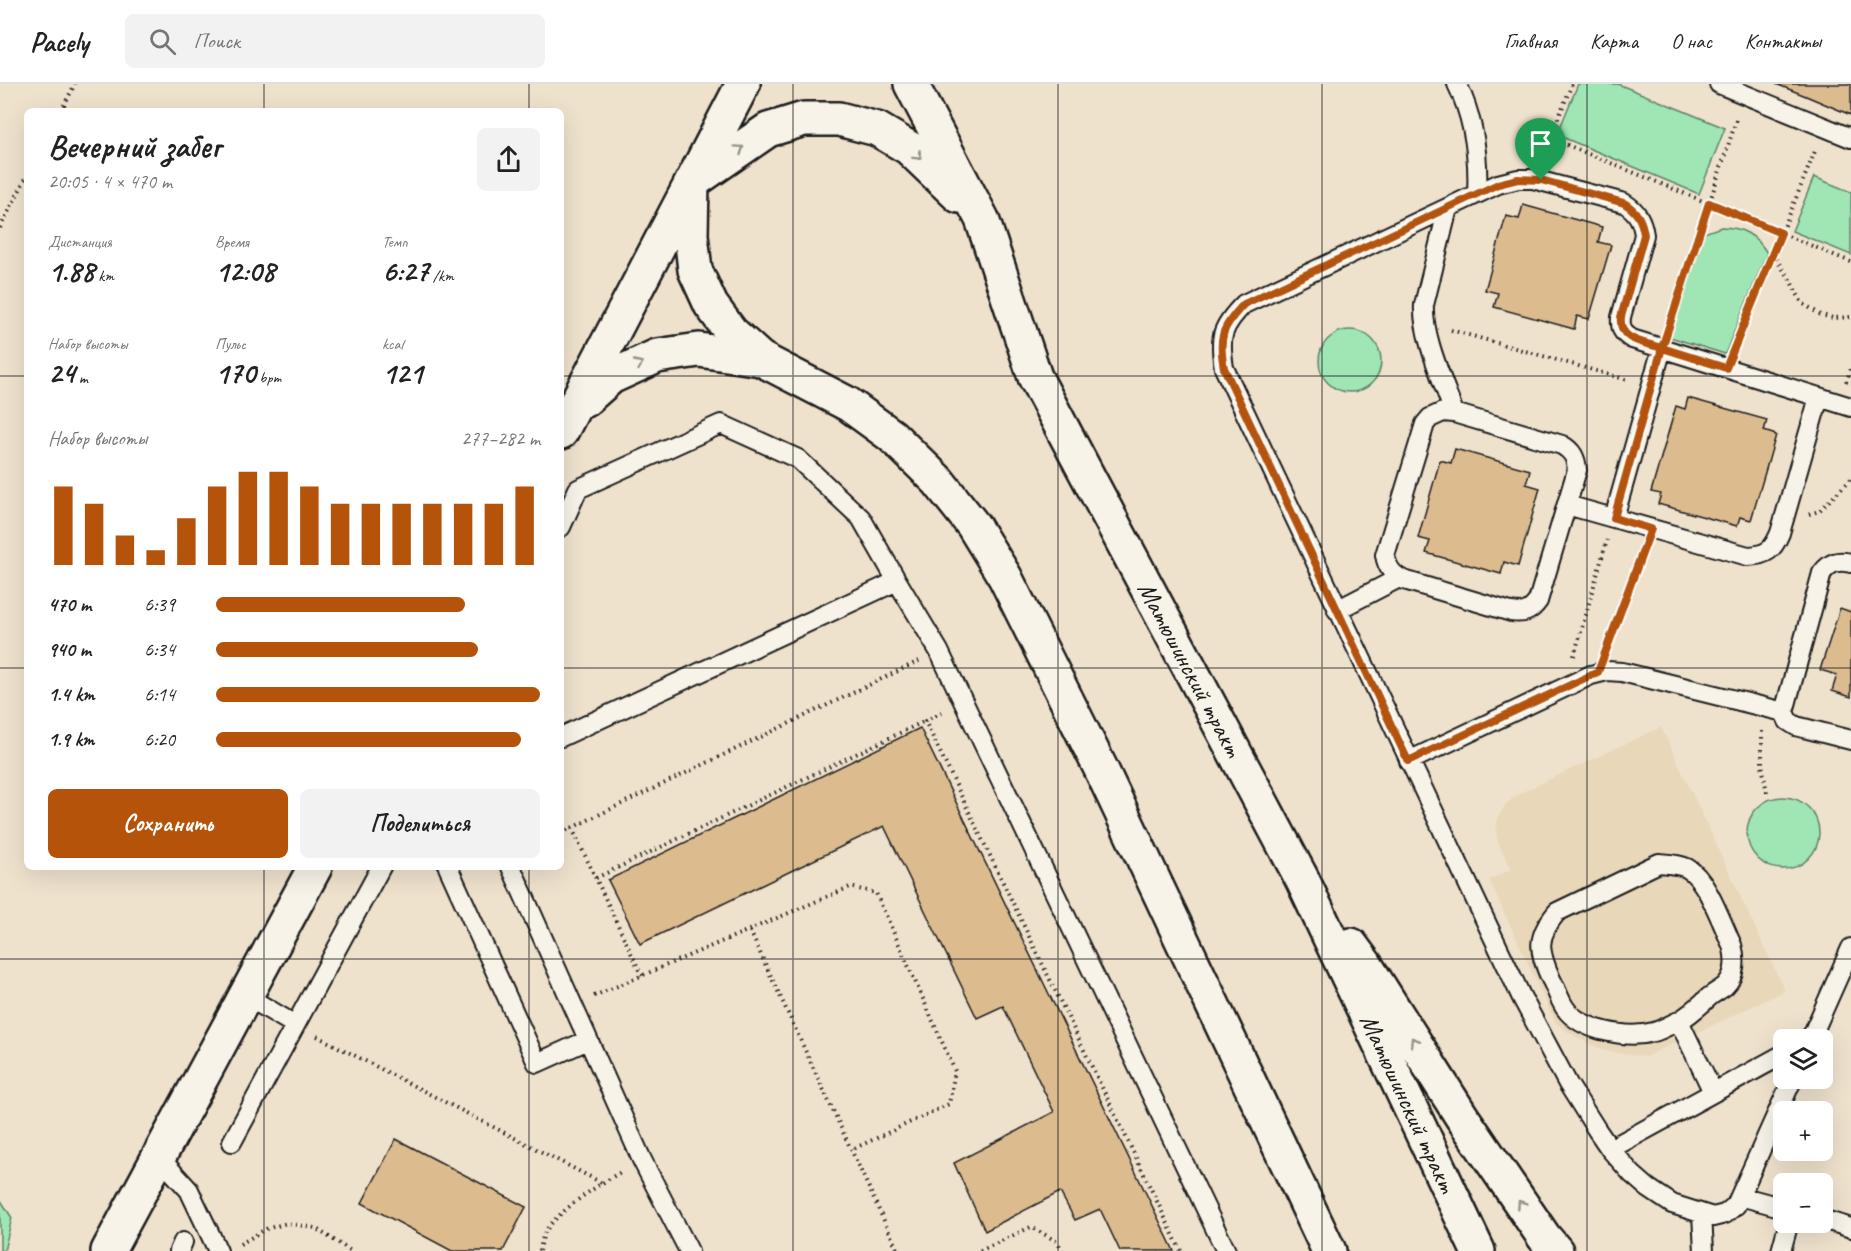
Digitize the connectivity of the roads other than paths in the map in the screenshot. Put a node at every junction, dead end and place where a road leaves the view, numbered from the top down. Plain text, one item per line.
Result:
1 (743, 84) edge
2 (910, 84) edge
3 (1457, 84) edge
4 (1719, 84) edge
5 (1851, 138) edge
6 (692, 182) junction
7 (1478, 194) junction
8 (1448, 208) junction
9 (982, 219) junction
10 (1662, 348) junction
11 (761, 359) junction
12 (1819, 397) junction
13 (1851, 407) edge
14 (1455, 413) junction
15 (568, 420) edge
16 (1567, 505) junction
17 (1614, 518) junction
18 (564, 520) edge
19 (1851, 563) edge
20 (1399, 578) junction
21 (897, 581) junction
22 (1337, 610) junction
23 (1775, 710) junction
24 (564, 736) edge
25 (1851, 740) edge
26 (1408, 761) junction
27 (313, 870) edge
28 (379, 870) edge
29 (449, 870) edge
30 (512, 870) edge
31 (1302, 879) junction
32 (1851, 948) edge
33 (246, 996) junction
34 (1679, 1021) junction
35 (295, 1025) junction
36 (1815, 1029) edge
37 (588, 1040) junction
38 (1773, 1060) edge
39 (1787, 1089) edge
40 (1713, 1092) junction
41 (232, 1142) dead end
42 (1610, 1149) junction
43 (158, 1156) junction
44 (1740, 1196) junction
45 (1773, 1205) edge
46 (1702, 1214) junction
47 (1833, 1223) edge
48 (1851, 1228) edge
49 (1786, 1233) edge
50 (108, 1251) edge
51 (219, 1251) edge
52 (689, 1251) edge
53 (1226, 1251) edge
54 (1329, 1251) edge
55 (1478, 1251) edge
56 (1556, 1251) edge
57 (1704, 1251) edge
58 (1781, 1251) edge

1 - 6 street
2 - 9 street, Матюшинский тракт
3 - 7 lane
4 - 5 lane
6 -> 9 street
6 - 11 street
6 - 15 street
7 - 8 lane
7 - 10 lane
8 - 14 lane
8 - 22 lane
9 - 31 street, Матюшинский тракт
10 - 12 lane
10 - 17 lane
15 -> 11 street
11 - 54 street
12 - 13 lane
12 - 17 lane
14 - 16 lane
14 - 20 lane
16 - 17 lane
16 - 20 lane
18 - 21 lane
19 - 23 lane
20 - 22 lane
21 - 24 lane
21 - 53 lane
22 - 26 lane
23 - 25 lane
23 - 26 lane
26 - 42 lane
27 - 33 street
28 - 35 lane
29 - 37 lane
30 - 37 lane
31 - 55 street, Матюшинский тракт
56 -> 31 street
32 - 36 lane
33 - 35 lane
33 - 43 street
34 - 34 lane
34 - 40 lane
35 - 41 lane
37 - 52 lane
38 - 40 lane
39 - 44 lane
40 - 42 lane
42 - 46 lane
43 - 50 street
43 - 51 lane
44 - 45 lane
44 - 46 lane
46 - 57 lane
47 - 48 lane
49 - 58 lane

